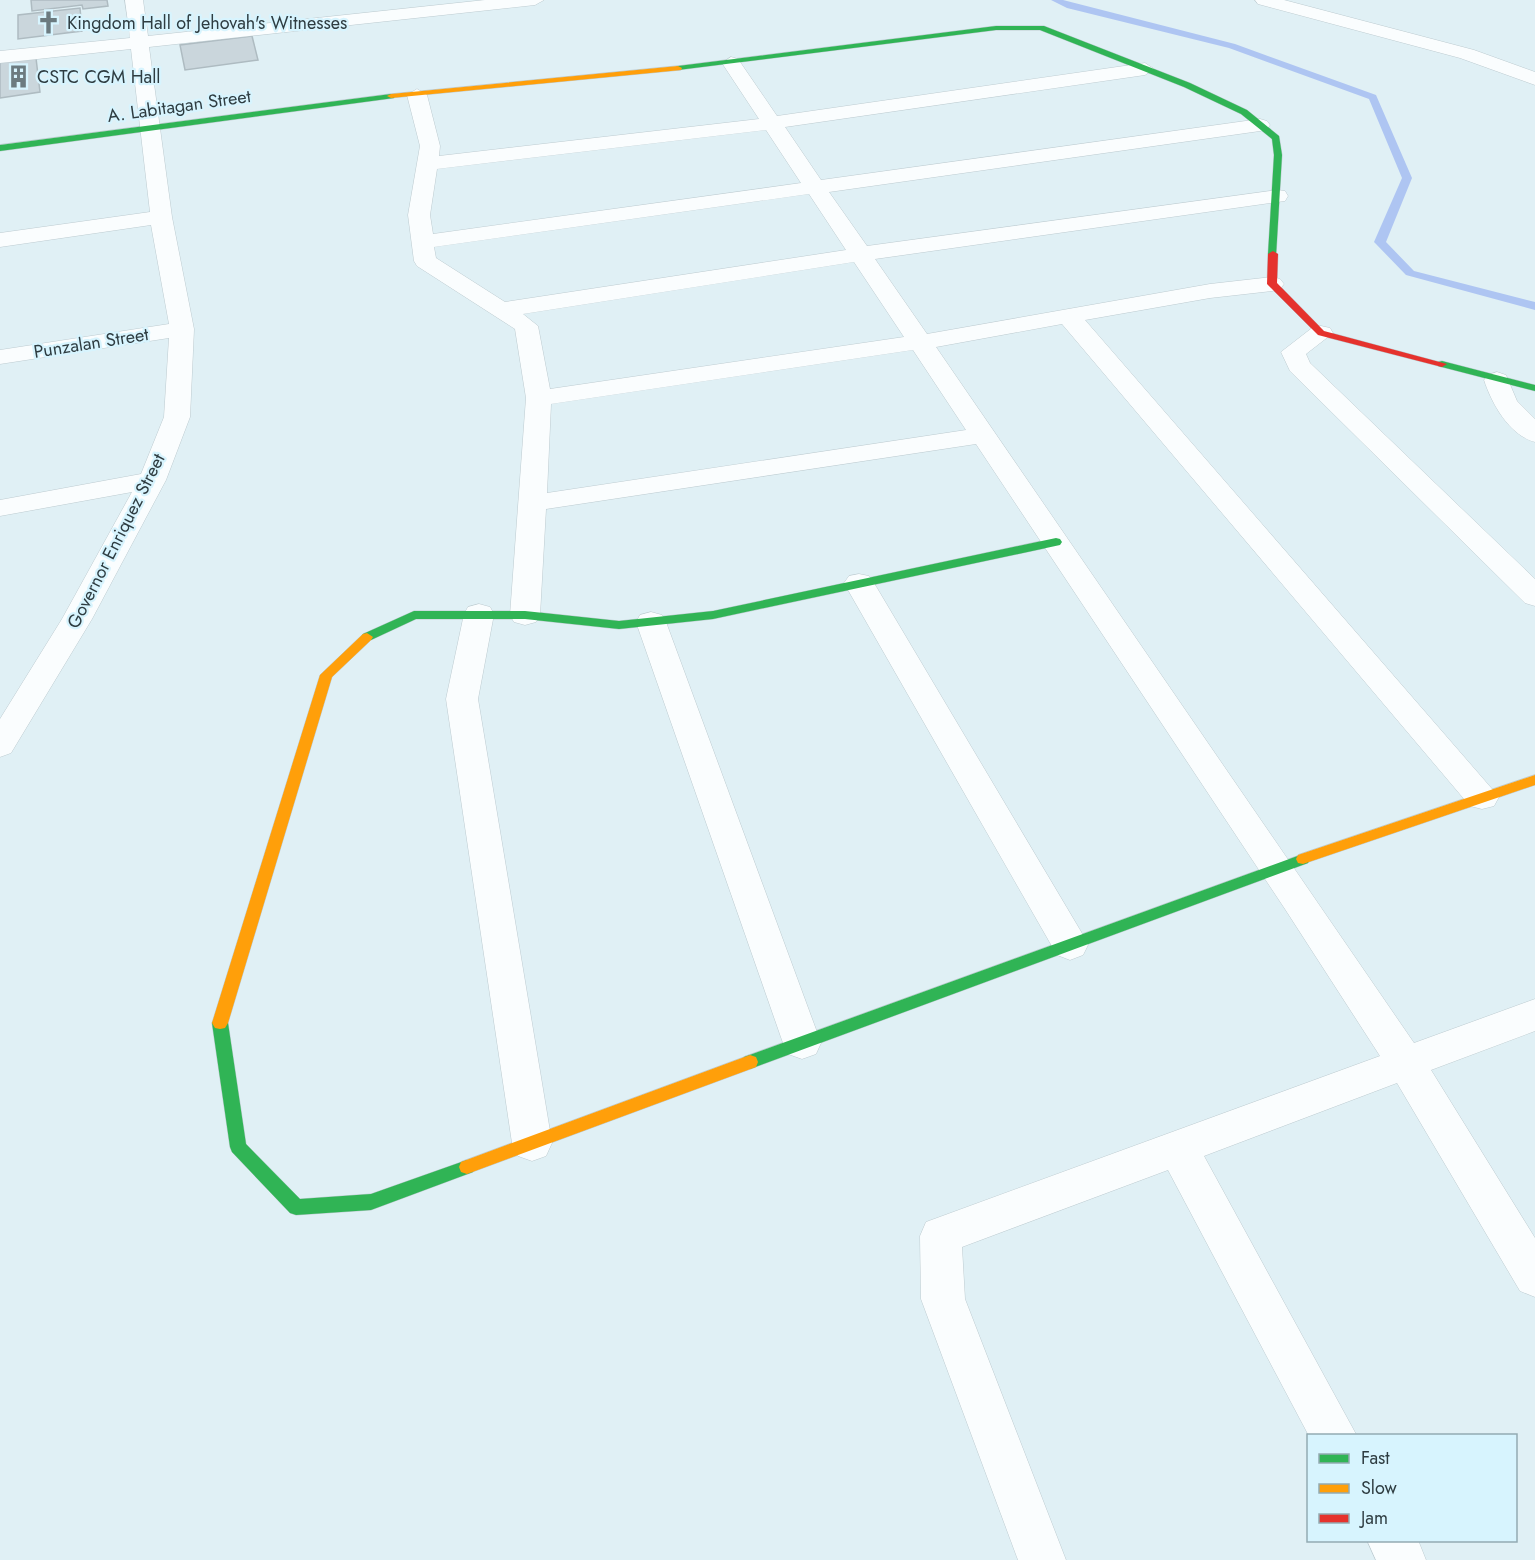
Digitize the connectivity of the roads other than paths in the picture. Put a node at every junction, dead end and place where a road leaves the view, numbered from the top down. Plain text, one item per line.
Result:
1 (134, 0) edge
2 (340, 0) edge
3 (535, 0) edge
4 (1264, 0) edge
5 (345, 21) junction
6 (138, 42) junction
7 (0, 57) edge
8 (731, 63) junction
9 (1145, 69) junction
10 (1535, 79) edge
11 (417, 95) junction
12 (772, 123) junction
13 (1260, 125) junction
14 (149, 128) junction
15 (0, 148) edge
16 (427, 164) junction
17 (816, 188) junction
18 (1277, 195) junction
19 (160, 217) junction
20 (0, 240) edge
21 (422, 242) junction
22 (861, 254) junction
23 (1272, 284) junction
24 (501, 310) junction
25 (1068, 316) junction
26 (182, 329) junction
27 (1321, 333) junction
28 (921, 342) junction
29 (0, 357) edge
30 (1497, 380) junction
31 (1535, 388) edge
32 (539, 398) junction
33 (1535, 434) edge
34 (984, 435) junction
35 (152, 480) junction
36 (533, 504) junction
37 (0, 508) edge
38 (1056, 542) junction
39 (860, 583) junction
40 (1535, 596) edge
41 (479, 614) junction
42 (525, 615) junction
43 (651, 622) junction
44 (14, 704) edge
45 (0, 745) edge
46 (1535, 780) edge
47 (1482, 797) junction
48 (1277, 868) junction
49 (1070, 945) junction
50 (1535, 1015) edge
51 (802, 1043) junction
52 (1406, 1064) junction
53 (531, 1143) junction
54 (1178, 1148) junction
55 (1531, 1262) edge
56 (1333, 1434) edge
57 (1392, 1542) edge
58 (1042, 1560) edge
59 (1402, 1560) edge

1 - 6 street, Governor Enriquez Street
2 - 5 street
3 - 5 street
4 - 10 street
5 - 6 street
6 - 7 street
6 - 14 street, Governor Enriquez Street
8 - 9 street, A. Labitagan Street
8 - 11 street, A. Labitagan Street
8 - 12 street
9 - 12 street
9 - 13 street, A. Labitagan Street
11 - 14 street, A. Labitagan Street
11 - 16 street
12 - 16 street
12 - 17 street
13 - 17 street
13 - 18 street, A. Labitagan Street
14 - 15 street, A. Labitagan Street
14 - 19 street, Governor Enriquez Street
16 - 21 street
17 - 21 street
17 - 22 street
18 - 22 street
18 - 23 street, A. Labitagan Street
19 - 20 street
19 - 26 street, Governor Enriquez Street
21 - 24 street
22 - 24 street
22 - 28 street
23 - 25 street
23 - 27 street
24 - 32 street
25 - 28 street
25 - 47 street
26 - 29 street, Punzalan Street
26 - 35 street, Governor Enriquez Street
27 - 30 street
27 - 40 street
28 - 32 street
28 - 34 street
30 - 31 street
30 - 33 street
32 - 36 street
34 - 36 street
34 - 38 street
35 - 37 street
35 - 44 street, Governor Enriquez Street
36 - 42 street
38 - 39 street
38 - 48 street
39 - 43 street
39 - 49 street
41 - 42 street
41 - 53 street
41 - 53 street
42 - 43 street
43 - 51 street
44 - 45 street, Governor Enriquez Street
46 - 47 street
47 - 48 street
48 - 49 street
48 - 52 street
49 - 51 street
50 - 52 street
51 - 53 street
52 - 54 street
52 - 55 street
54 - 56 street
54 - 58 street
57 - 59 street

